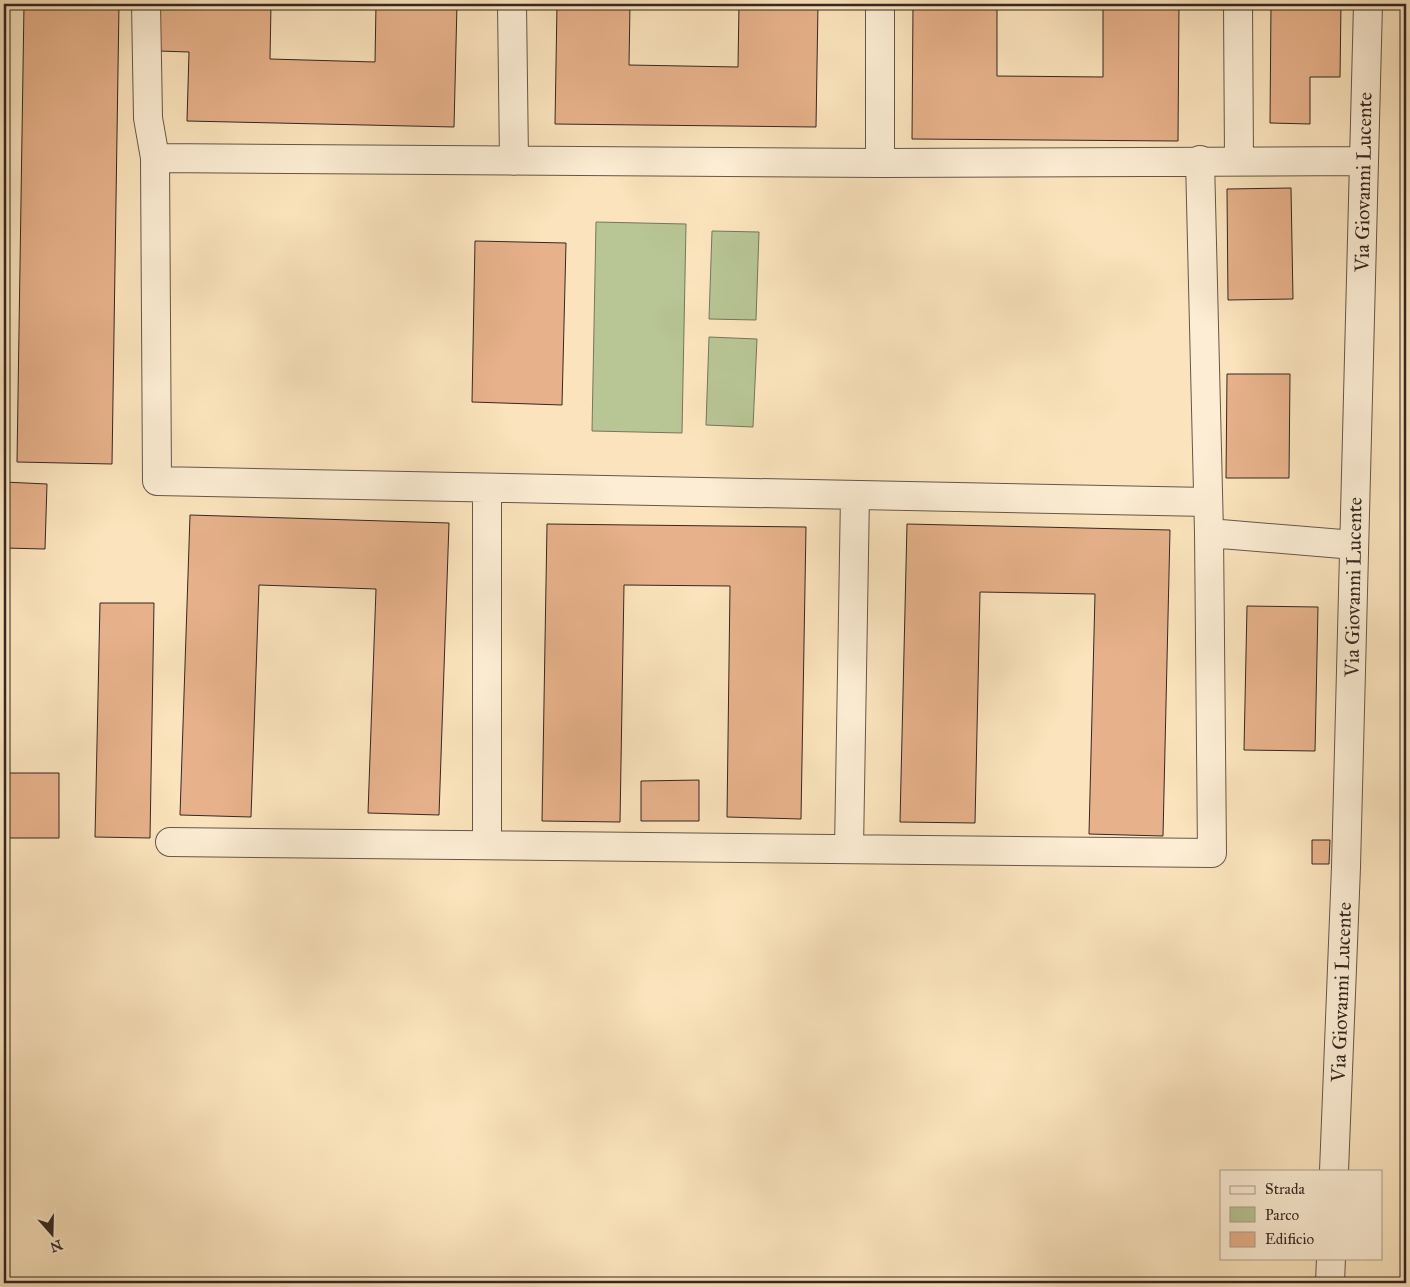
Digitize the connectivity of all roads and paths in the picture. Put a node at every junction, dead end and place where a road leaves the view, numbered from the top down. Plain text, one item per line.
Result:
1 (146, 4) edge
2 (512, 4) edge
3 (880, 4) edge
4 (1238, 4) edge
5 (1368, 4) edge
6 (155, 158) junction
7 (1200, 160) junction
8 (1364, 160) junction
9 (514, 161) junction
10 (1239, 161) junction
11 (880, 163) junction
12 (487, 488) junction
13 (856, 495) junction
14 (1208, 502) junction
15 (1209, 533) junction
16 (1354, 545) junction
17 (170, 842) dead end
18 (487, 845) junction
19 (849, 849) junction
20 (1334, 1170) edge
21 (1331, 1260) edge
22 (1330, 1283) edge

1 - 6 lane
2 - 9 lane
3 - 11 lane
4 - 10 lane
5 - 8 lane, Via Giovanni Lucente
6 - 9 lane
6 - 12 lane
7 - 10 lane
7 - 11 lane
7 - 14 lane
8 - 10 lane
8 - 16 lane, Via Giovanni Lucente
9 - 11 lane
12 - 13 lane
12 - 18 lane
13 - 14 lane
13 - 19 lane
14 - 15 lane
15 - 16 lane
15 - 19 lane
16 - 20 lane, Via Giovanni Lucente
17 - 18 lane
18 - 19 lane
21 - 22 lane

